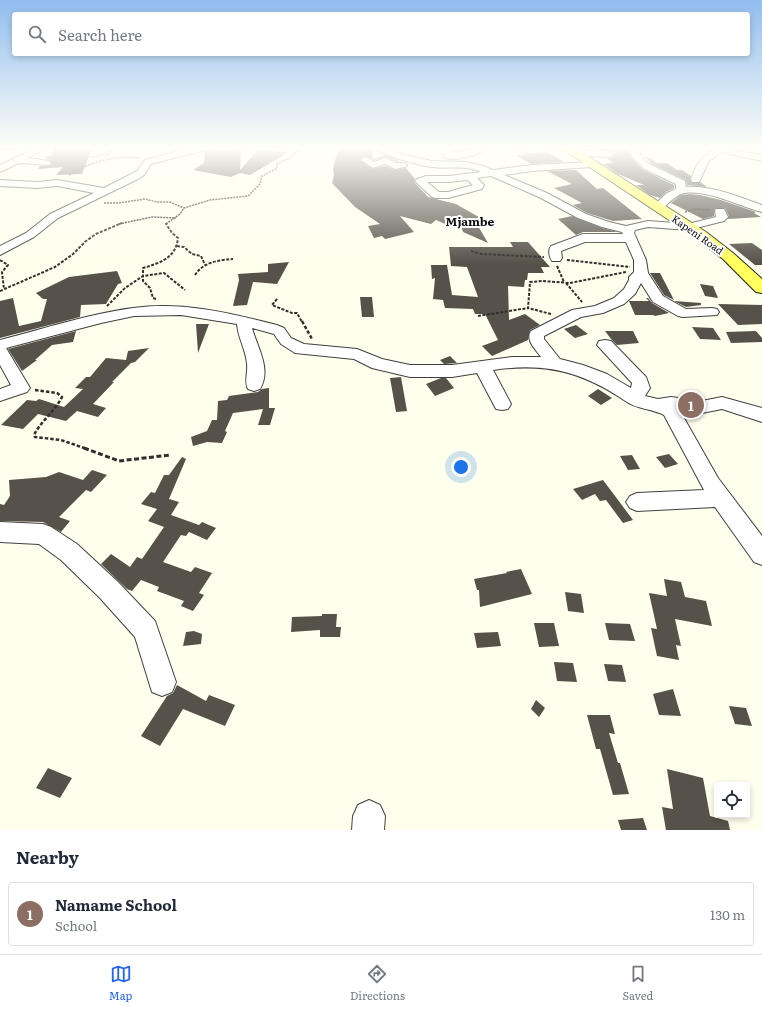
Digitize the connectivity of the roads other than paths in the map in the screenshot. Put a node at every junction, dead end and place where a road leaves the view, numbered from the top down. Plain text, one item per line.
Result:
1 (70, 187) edge
2 (114, 187) edge
3 (427, 187) edge
4 (478, 187) edge
5 (524, 187) edge
6 (626, 187) edge
7 (681, 187) edge
8 (681, 190) junction
9 (100, 193) junction
10 (658, 208) junction
11 (762, 209) edge
12 (720, 211) road end
13 (688, 227) junction
14 (629, 234) junction
15 (2, 249) edge
16 (555, 258) road end
17 (641, 270) junction
18 (762, 288) edge
19 (712, 312) dead end
20 (244, 321) junction
21 (0, 345) edge
22 (605, 346) dead end
23 (0, 351) edge
24 (555, 364) junction
25 (482, 366) junction
26 (254, 385) dead end
27 (0, 395) edge
28 (633, 398) junction
29 (502, 404) dead end
30 (656, 405) junction
31 (762, 416) edge
32 (721, 498) junction
33 (637, 502) dead end
34 (0, 532) edge
35 (762, 554) edge
36 (162, 682) dead end

1 - 9 street
2 - 9 street
3 - 4 street
5 - 14 street
6 - 10 main road, Kapeni Road
7 - 8 street
8 - 10 street
8 - 11 street
9 - 15 street
10 - 13 main road, Kapeni Road
12 - 13 street
13 - 14 street
13 - 18 main road, Kapeni Road
14 - 16 street
14 - 17 street
17 - 19 street
17 - 24 street
20 - 21 street
20 - 25 street
20 - 26 street
22 - 28 street
23 - 27 street
24 - 25 street
24 - 28 street
25 - 29 street
28 - 30 street
30 - 31 street
30 - 32 street
32 - 33 street
32 - 35 street
34 - 36 street

